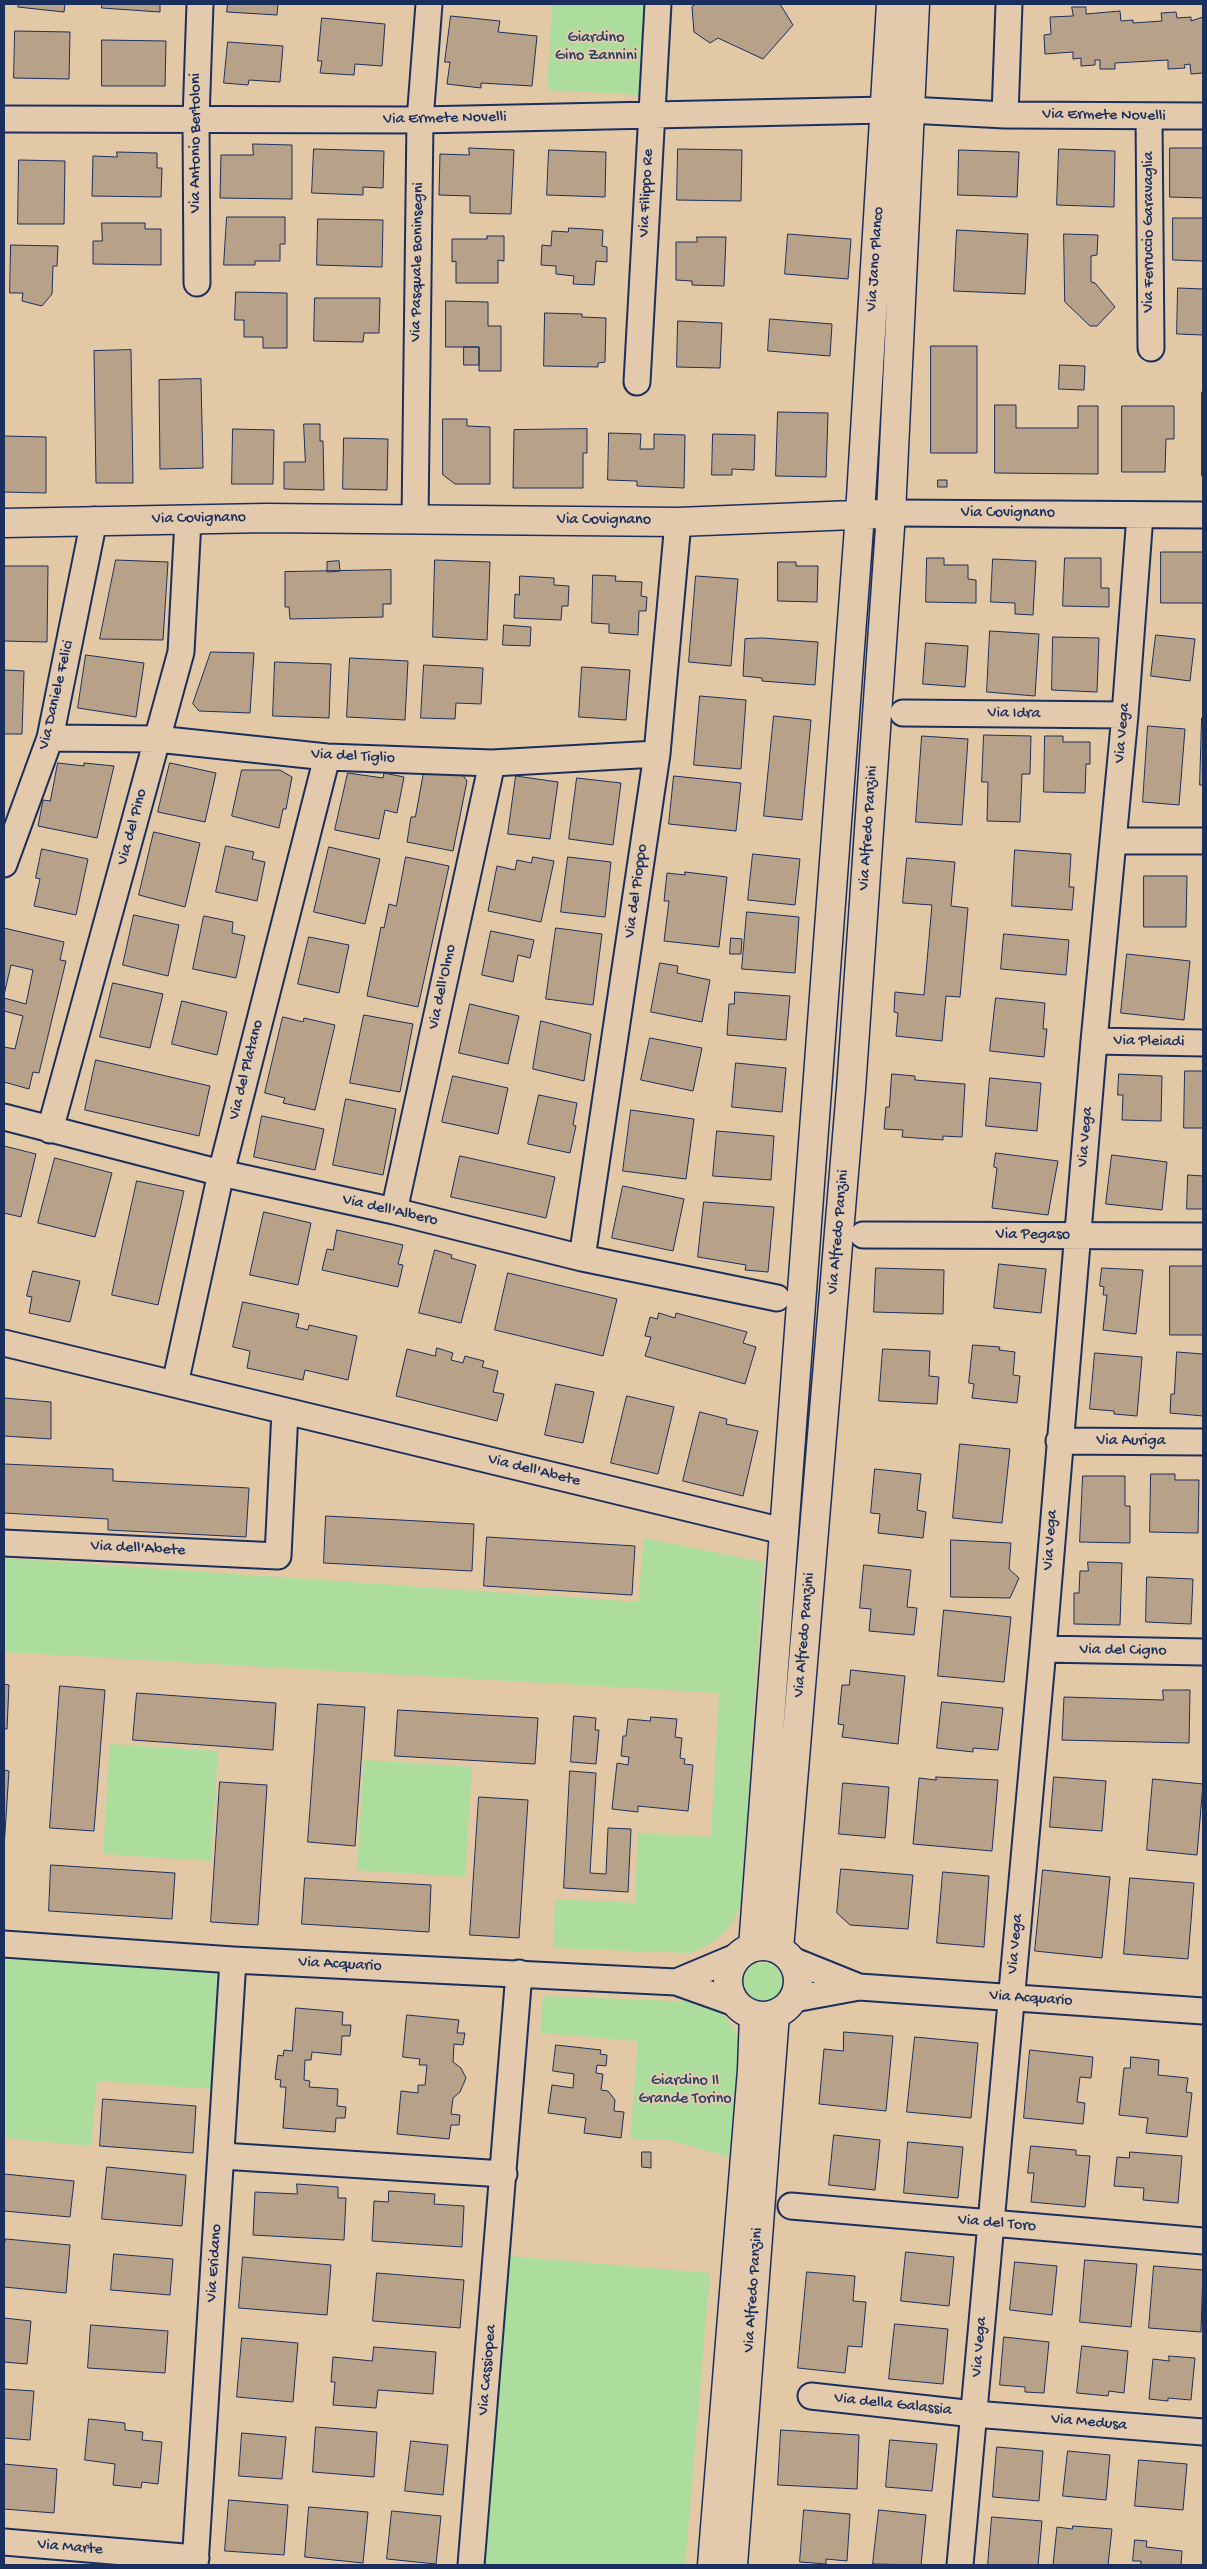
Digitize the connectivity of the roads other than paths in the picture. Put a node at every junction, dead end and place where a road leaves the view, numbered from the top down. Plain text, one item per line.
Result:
1 (200, 4) edge
2 (429, 4) edge
3 (658, 4) edge
4 (891, 4) edge
5 (915, 4) edge
6 (1009, 4) edge
7 (897, 110) junction
8 (650, 114) junction
9 (1005, 115) junction
10 (1149, 116) junction
11 (1203, 116) edge
12 (4, 119) edge
13 (196, 119) junction
14 (420, 120) junction
15 (197, 283) dead end
16 (1151, 348) dead end
17 (637, 382) dead end
18 (891, 513) junction
19 (860, 514) junction
20 (1140, 515) junction
21 (1203, 515) edge
22 (94, 520) junction
23 (188, 520) junction
24 (415, 520) junction
25 (4, 522) edge
26 (678, 522) junction
27 (903, 713) dead end
28 (1125, 716) junction
29 (50, 738) junction
30 (157, 739) junction
31 (657, 754) junction
32 (327, 757) junction
33 (492, 763) junction
34 (1113, 841) junction
35 (1203, 841) edge
36 (4, 864) edge
37 (1094, 1041) junction
38 (1203, 1043) edge
39 (4, 1117) edge
40 (50, 1130) junction
41 (221, 1173) junction
42 (394, 1211) junction
43 (863, 1235) dead end
44 (1078, 1236) junction
45 (1203, 1236) edge
46 (582, 1258) junction
47 (777, 1298) dead end
48 (4, 1342) edge
49 (176, 1384) junction
50 (285, 1411) junction
51 (1059, 1441) junction
52 (1203, 1442) edge
53 (783, 1531) junction
54 (4, 1543) edge
55 (1043, 1649) junction
56 (1203, 1652) edge
57 (4, 1944) edge
58 (765, 1953) junction
59 (233, 1960) junction
60 (519, 1973) junction
61 (676, 1982) junction
62 (859, 1987) junction
63 (1011, 1998) junction
64 (764, 2008) junction
65 (1203, 2011) edge
66 (222, 2156) junction
67 (504, 2174) junction
68 (791, 2206) dead end
69 (992, 2224) junction
70 (1203, 2241) edge
71 (811, 2396) dead end
72 (974, 2414) junction
73 (1203, 2432) edge
74 (4, 2542) edge
75 (196, 2562) edge
76 (470, 2565) edge
77 (712, 2565) edge
78 (734, 2565) edge
79 (960, 2565) edge

1 - 13 street, Via Antonio Bertoloni
2 - 14 street, Via Pasquale Boninsegni
3 - 8 street, Via Filippo Re
4 - 7 main road, Via Jano Planco
5 - 7 main road, Via Jano Planco
6 - 9 street
7 - 8 street, Via Ermete Novelli
7 - 9 street, Via Ermete Novelli
7 - 18 main road, Via Jano Planco
7 - 19 main road, Via Jano Planco
8 - 14 street, Via Ermete Novelli
8 - 17 street, Via Filippo Re
9 - 10 street, Via Ermete Novelli
10 - 11 street, Via Ermete Novelli
10 - 16 street, Via Ferruccio Garavaglia
12 - 13 street, Via Ermete Novelli
13 - 14 street, Via Ermete Novelli
13 - 15 street, Via Antonio Bertoloni
14 - 24 street, Via Pasquale Boninsegni
18 - 19 main road, Via Covignano
18 - 20 street, Via Covignano
18 - 58 main road, Via Alfredo Panzini
19 - 26 main road, Via Covignano
19 - 53 main road, Via Alfredo Panzini
20 - 21 street, Via Covignano
20 - 28 street, Via Vega
22 - 23 main road, Via Covignano
22 - 25 main road, Via Covignano
22 - 29 street, Via Daniele Felici
23 - 24 main road, Via Covignano
23 - 30 street, Via del Pino
24 - 26 main road, Via Covignano
26 - 31 street, Via del Pioppo
27 - 28 street, Via Idra
28 - 34 street, Via Vega
29 - 30 street, Via del Tiglio
29 - 36 street, Via Daniele Felici
30 - 32 street, Via del Tiglio
30 - 40 street, Via del Pino
31 - 33 street, Via del Tiglio
31 - 46 street, Via del Pioppo
32 - 33 street, Via del Tiglio
32 - 41 street, Via del Platano
33 - 42 street, Via dell'Olmo
34 - 35 street
34 - 37 street, Via Vega
37 - 38 street, Via Pleiadi
37 - 44 street, Via Vega
39 - 40 street, Via dell'Albero
40 - 41 street, Via dell'Albero
41 - 42 street, Via dell'Albero
41 - 49 street, Via del Platano
42 - 46 street, Via dell'Albero
43 - 44 street, Via Pegaso
44 - 45 street, Via Pegaso
44 - 51 street, Via Vega
46 - 47 street, Via dell'Albero
48 - 49 street, Via dell'Abete
49 - 50 street, Via dell'Abete
50 - 53 street, Via dell'Abete
50 - 54 street, Via dell'Abete
51 - 52 street, Via Auriga
51 - 55 street, Via Vega
53 - 58 main road, Via Alfredo Panzini
55 - 56 street, Via del Cigno
55 - 63 street, Via Vega
57 - 59 street, Via Acquario
58 - 61 street, Via Acquario
58 - 62 street, Via Acquario
58 - 64 main road, Via Alfredo Panzini
58 - 64 main road, Via Alfredo Panzini
59 - 60 street, Via Acquario
59 - 66 street, Via Eridano
60 - 61 street, Via Acquario
60 - 67 street, Via Cassiopea
61 - 64 street, Via Acquario
62 - 63 street, Via Acquario
62 - 64 street, Via Acquario
63 - 65 street, Via Acquario
63 - 69 street, Via Vega
64 - 77 main road, Via Alfredo Panzini
64 - 78 main road, Via Alfredo Panzini
66 - 67 street
66 - 75 street, Via Eridano
67 - 76 street, Via Cassiopea
68 - 69 street, Via del Toro
69 - 70 street, Via del Toro
69 - 72 street, Via Vega
71 - 72 street, Via della Galassia
72 - 73 street, Via Medusa
72 - 79 street, Via Vega
74 - 75 street, Via Marte

